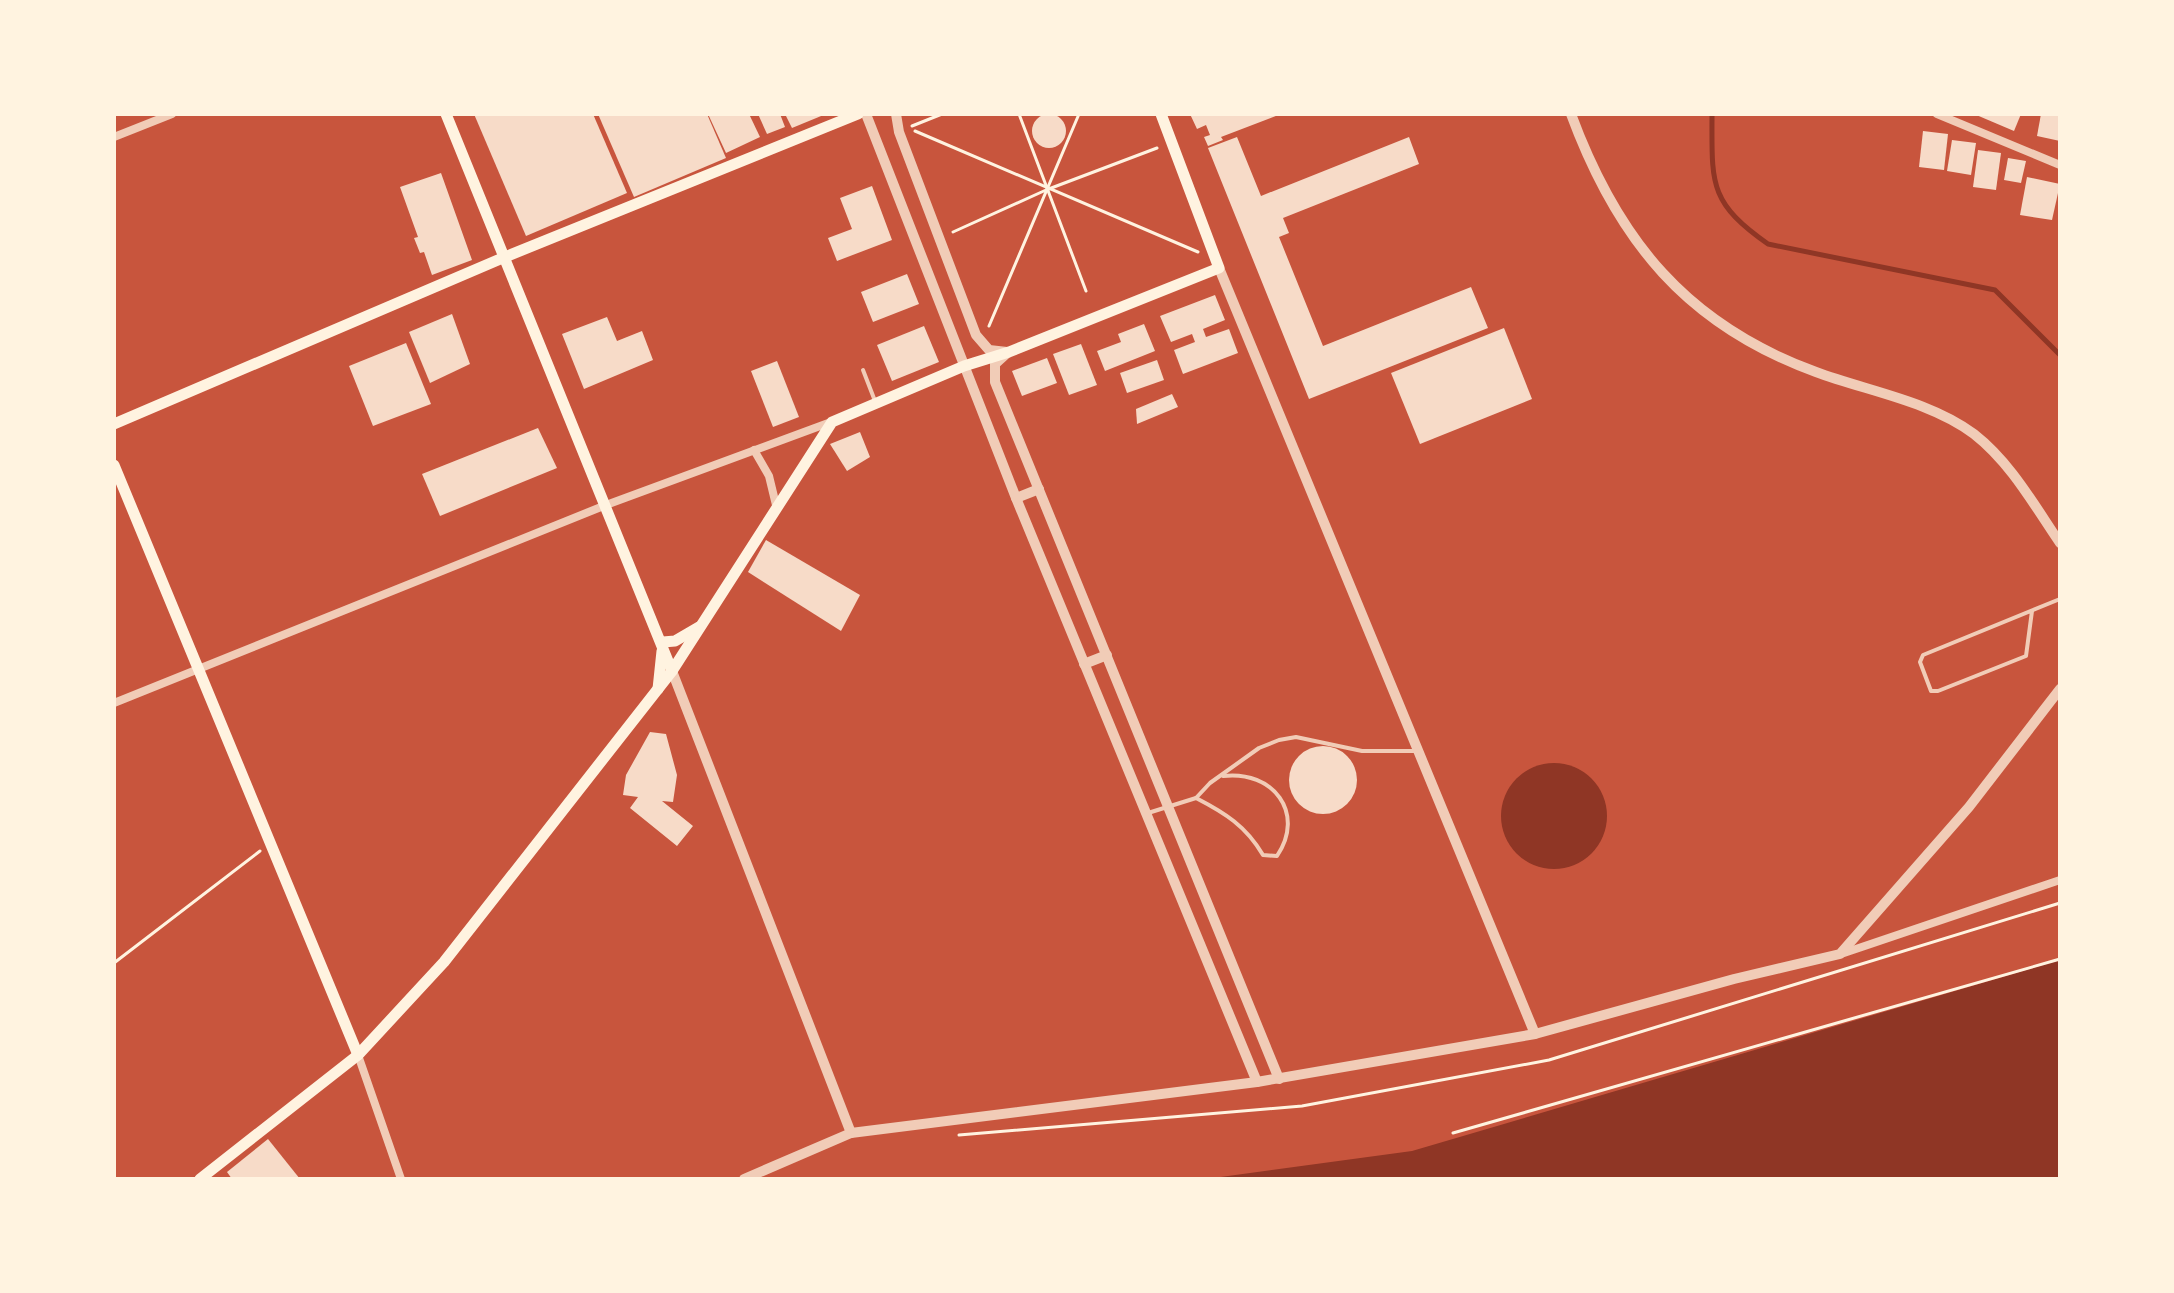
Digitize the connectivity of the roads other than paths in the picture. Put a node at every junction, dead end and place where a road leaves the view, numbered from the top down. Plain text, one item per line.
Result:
1 (172, 114) edge
2 (446, 114) edge
3 (858, 114) edge
4 (866, 114) edge
5 (896, 114) edge
6 (1161, 114) edge
7 (1571, 114) edge
8 (1937, 114) edge
9 (114, 137) edge
10 (2060, 165) edge
11 (505, 257) junction
12 (1219, 268) junction
13 (1009, 352) junction
14 (964, 366) junction
15 (863, 370) dead end
16 (876, 403) junction
17 (832, 422) junction
18 (114, 424) edge
19 (754, 450) junction
20 (114, 465) edge
21 (1039, 489) junction
22 (1016, 498) junction
23 (606, 505) junction
24 (776, 505) junction
25 (2060, 543) edge
26 (2060, 599) edge
27 (2032, 611) junction
28 (706, 622) junction
29 (663, 642) junction
30 (1107, 655) junction
31 (1084, 664) junction
32 (197, 670) junction
33 (672, 671) junction
34 (2060, 689) edge
35 (658, 690) junction
36 (114, 703) edge
37 (1418, 751) junction
38 (1221, 777) junction
39 (1196, 798) junction
40 (1168, 806) junction
41 (1146, 814) junction
42 (2060, 880) edge
43 (1840, 954) junction
44 (1229, 957) junction
45 (1208, 965) junction
46 (1535, 1034) junction
47 (358, 1055) junction
48 (1279, 1079) junction
49 (1257, 1082) junction
50 (851, 1133) junction
51 (200, 1179) edge
52 (401, 1179) edge
53 (744, 1179) edge

1 - 9 street
2 - 11 main road
3 - 11 main road
4 - 14 street
5 - 13 street
6 - 12 main road
7 - 25 street
8 - 10 street
11 - 18 main road
11 - 23 main road
12 - 13 main road
12 - 37 street
13 - 14 main road
13 - 21 street
14 - 16 main road
14 - 22 street
15 - 16 lane
16 - 17 main road
17 - 19 street
17 - 24 main road
19 - 23 street
19 - 24 street
20 - 32 main road
21 - 22 street
21 - 30 street
22 - 31 street
23 - 29 main road
23 - 32 street
24 - 28 main road
26 - 27 lane
27 - 27 lane
28 - 29 main road
28 - 33 main road
29 - 33 main road
29 - 35 main road
30 - 31 street
30 - 40 street
31 - 41 street
32 - 36 street
32 - 47 main road
33 - 35 main road
33 - 50 street
34 - 43 street
35 - 47 main road
37 - 38 lane
37 - 46 street
38 - 39 lane
38 - 39 lane
39 - 40 lane
40 - 41 lane
40 - 44 street
41 - 45 street
42 - 43 street
43 - 46 street
44 - 45 street
44 - 48 street
45 - 49 street
46 - 48 street
47 - 51 main road
47 - 52 street
48 - 49 street
49 - 50 street
50 - 53 street

